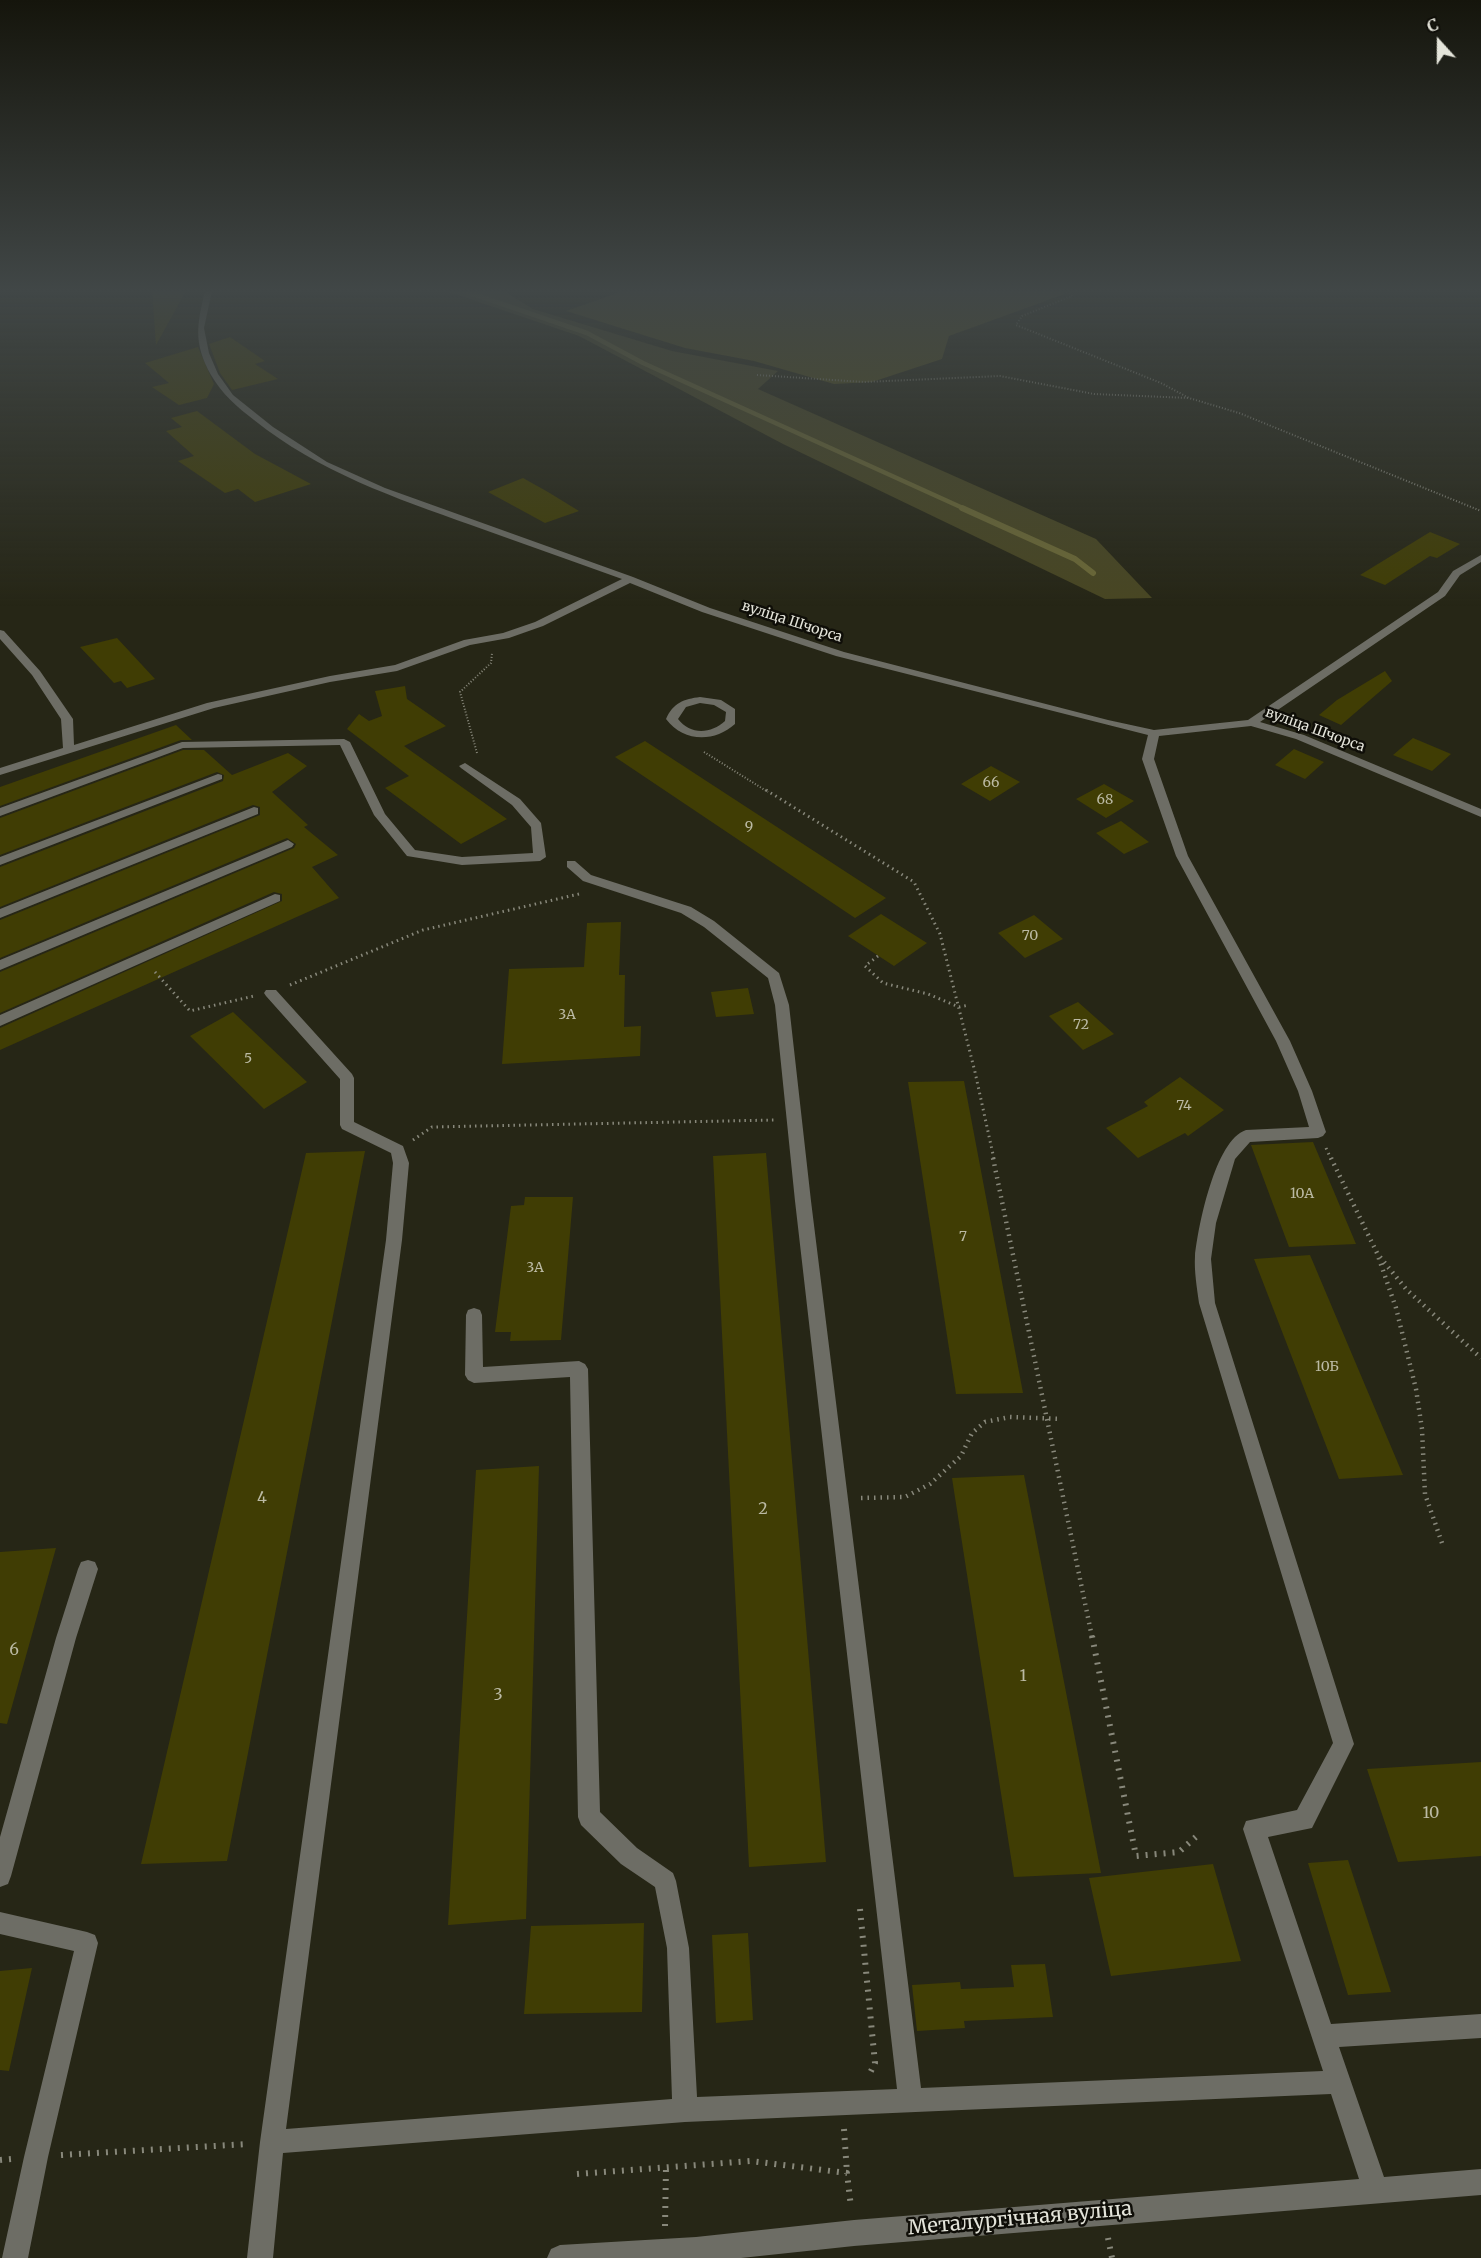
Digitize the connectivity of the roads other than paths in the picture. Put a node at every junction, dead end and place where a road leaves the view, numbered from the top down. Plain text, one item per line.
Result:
1 (230, 396) edge
2 (1481, 558) edge
3 (630, 579) junction
4 (0, 633) edge
5 (1251, 723) junction
6 (675, 725) joint
7 (1154, 733) junction
8 (69, 749) junction
9 (465, 766) dead end
10 (0, 772) edge
11 (218, 777) dead end
12 (254, 811) dead end
13 (0, 813) edge
14 (1481, 813) edge
15 (288, 844) dead end
16 (0, 861) edge
17 (571, 864) dead end
18 (275, 898) dead end
19 (0, 914) edge
20 (0, 966) edge
21 (271, 993) road end
22 (0, 1021) edge
23 (474, 1315) dead end
24 (88, 1569) dead end
25 (0, 1876) edge
26 (0, 1923) edge
27 (1481, 2026) edge
28 (1324, 2036) junction
29 (1340, 2082) junction
30 (910, 2100) junction
31 (685, 2110) junction
32 (272, 2142) junction
33 (1481, 2182) edge
34 (1376, 2191) junction
35 (696, 2254) edge
36 (15, 2258) edge
37 (260, 2258) edge
38 (560, 2258) edge

1 - 3 street, вуліца Шчорса
2 - 5 street
3 - 7 street, вуліца Шчорса
3 - 8 street
4 - 8 street
5 - 7 street, вуліца Шчорса
5 - 14 street, вуліца Шчорса
6 - 6 street
7 - 28 street
8 - 10 street
9 - 13 street
11 - 16 street
12 - 19 street
15 - 20 street
17 - 30 street
18 - 22 street
21 - 32 street
23 - 31 street
24 - 25 street
26 - 36 street
27 - 28 street
28 - 29 street
29 - 30 street
29 - 34 street
30 - 31 street
31 - 32 street
32 - 37 street
33 - 34 street, Металургічная вуліца
34 - 35 street, Металургічная вуліца
35 - 38 street, Металургічная вуліца

